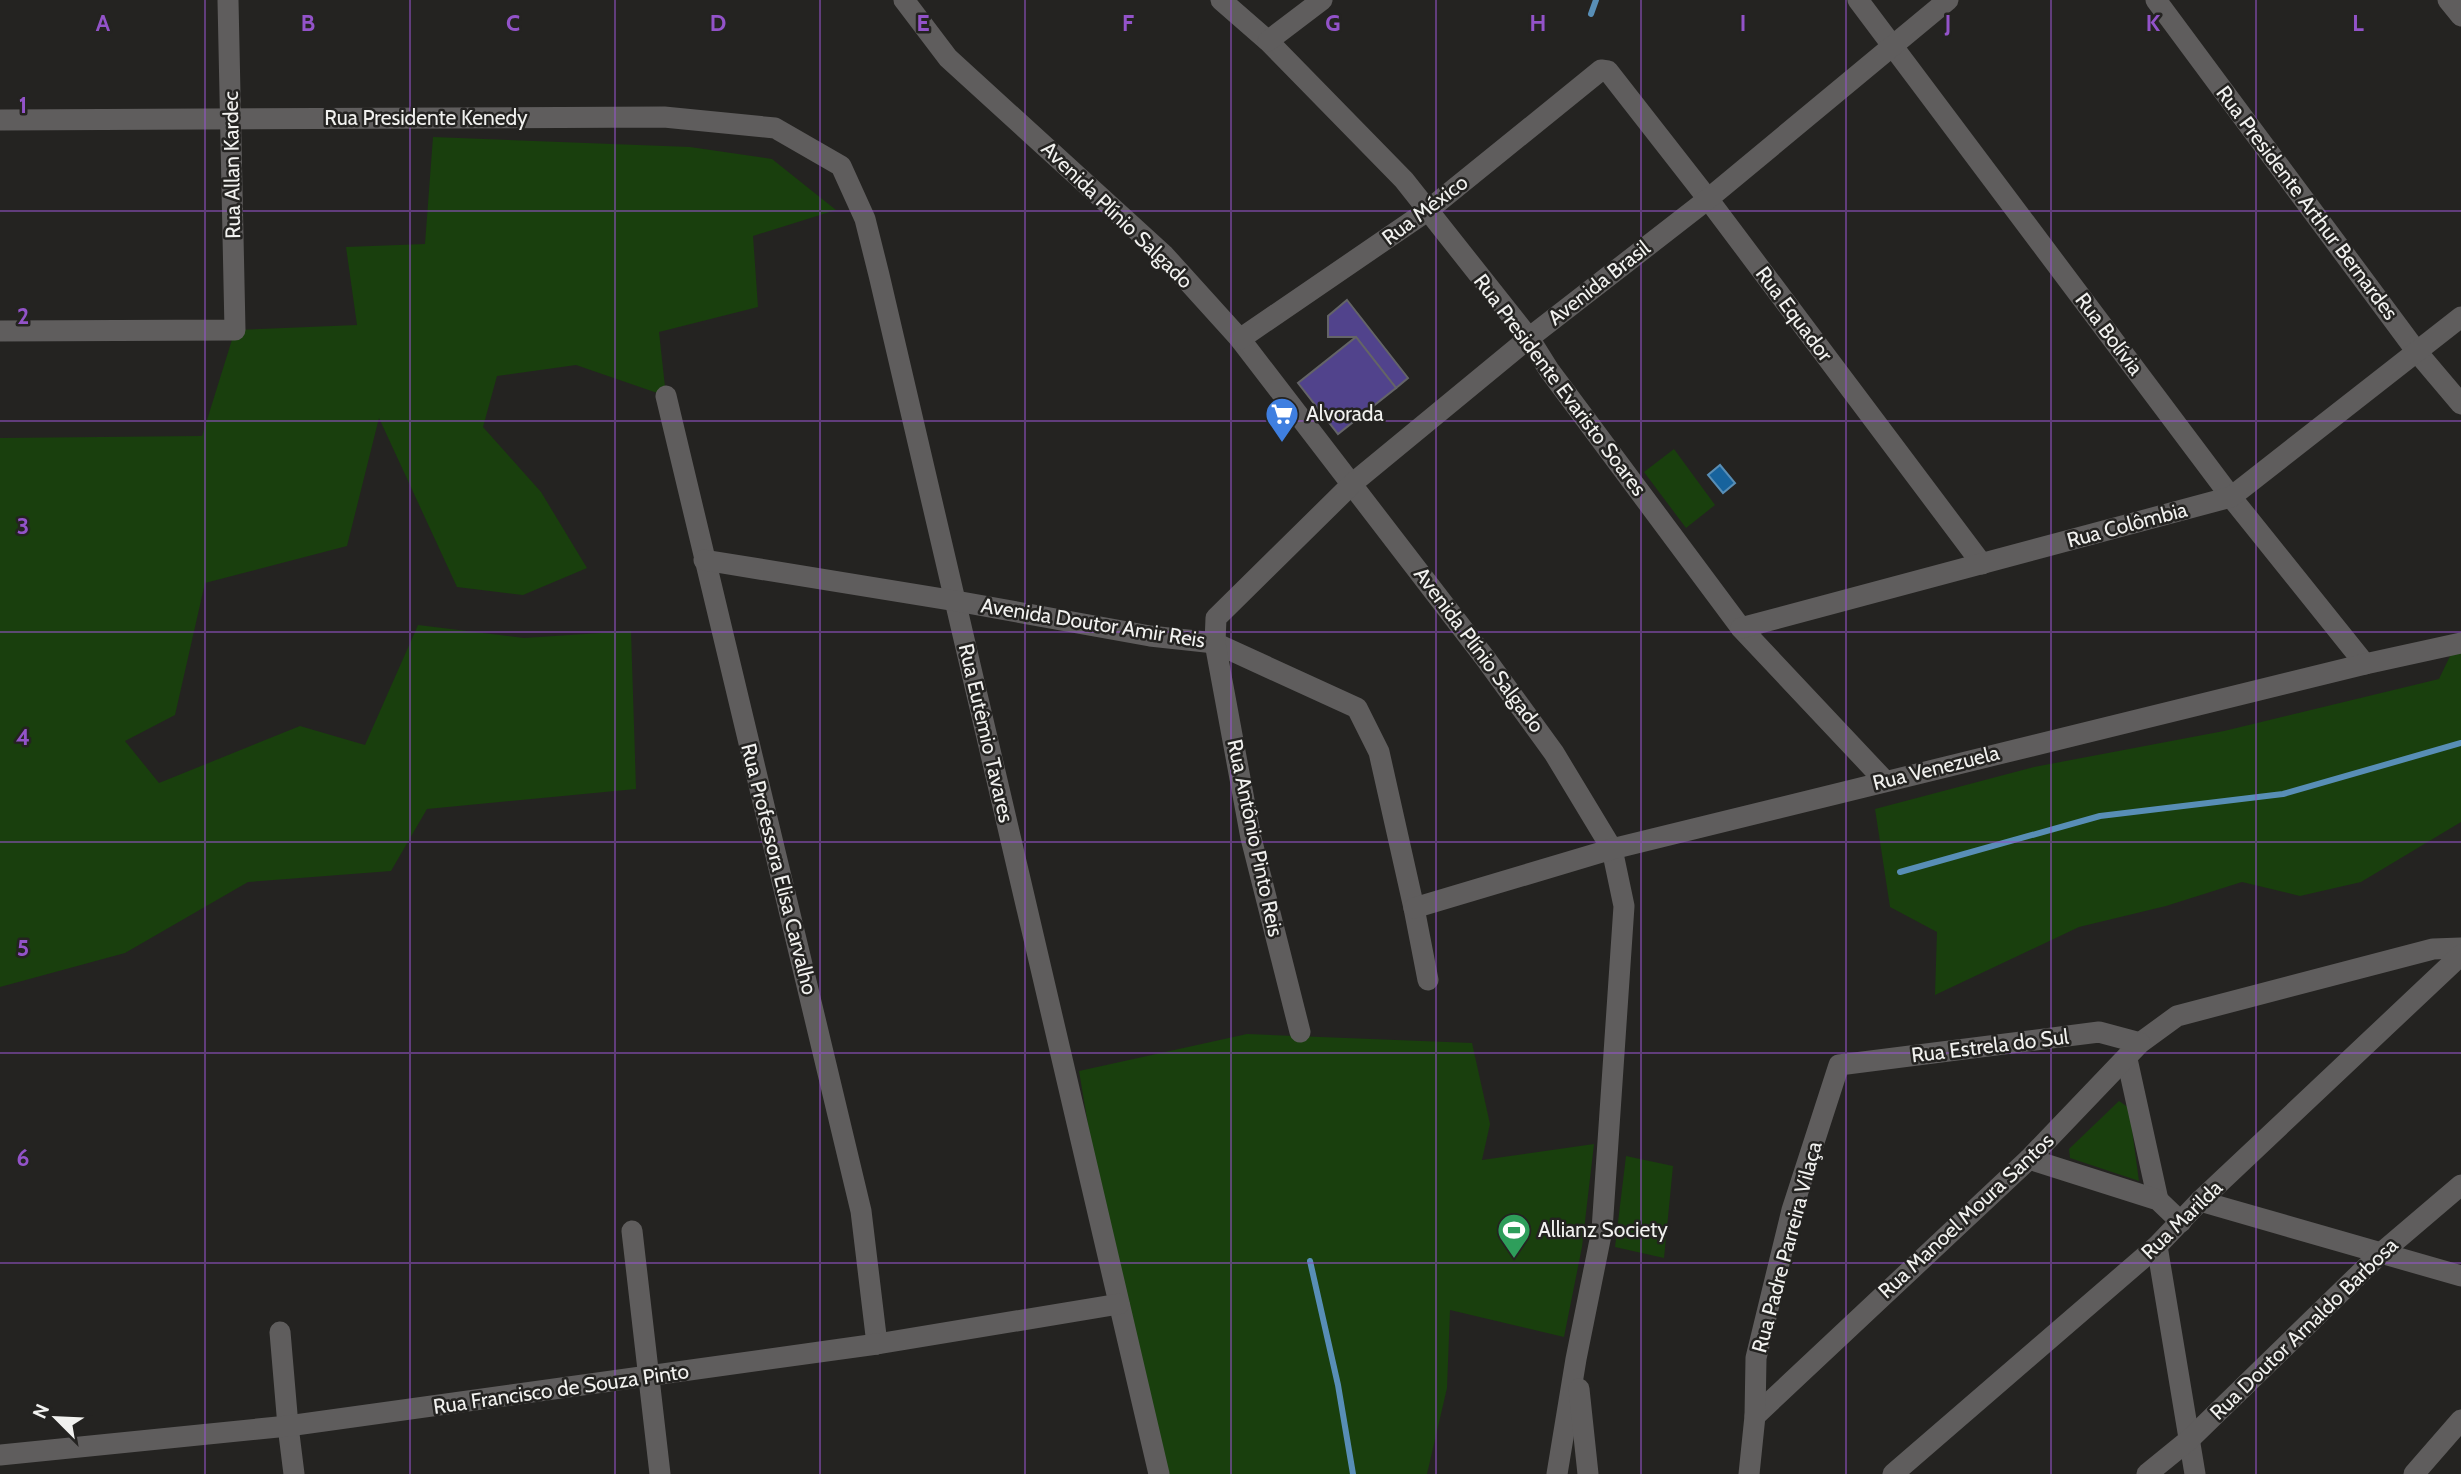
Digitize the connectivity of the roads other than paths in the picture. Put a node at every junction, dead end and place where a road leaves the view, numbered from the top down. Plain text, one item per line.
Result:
1 (228, 0) edge
2 (904, 0) edge
3 (1221, 0) edge
4 (1322, 0) edge
5 (1858, 0) edge
6 (1948, 0) edge
7 (2156, 0) edge
8 (2448, 0) edge
9 (2461, 16) edge
10 (1268, 41) junction
11 (1892, 44) junction
12 (1601, 70) joint
13 (231, 118) junction
14 (0, 120) edge
15 (841, 166) joint
16 (1707, 198) junction
17 (1427, 211) junction
18 (2461, 317) edge
19 (0, 331) edge
20 (1529, 338) junction
21 (1240, 339) junction
22 (2417, 352) junction
23 (666, 396) dead end
24 (2461, 404) edge
25 (1353, 483) junction
26 (2231, 498) junction
27 (704, 560) junction
28 (1982, 564) junction
29 (956, 601) junction
30 (1741, 628) junction
31 (1216, 643) junction
32 (2461, 643) edge
33 (2365, 664) junction
34 (1885, 780) junction
35 (1612, 849) junction
36 (1415, 908) junction
37 (2461, 948) edge
38 (2461, 955) edge
39 (1428, 980) dead end
40 (1300, 1032) dead end
41 (2133, 1051) junction
42 (1839, 1065) joint
43 (2029, 1159) junction
44 (2461, 1185) edge
45 (2158, 1200) junction
46 (2200, 1200) junction
47 (2181, 1222) junction
48 (632, 1231) dead end
49 (2157, 1246) junction
50 (2381, 1254) junction
51 (2461, 1276) edge
52 (1119, 1304) junction
53 (280, 1332) dead end
54 (877, 1344) junction
55 (1576, 1359) junction
56 (649, 1377) junction
57 (1755, 1416) junction
58 (2461, 1420) edge
59 (288, 1426) junction
60 (2190, 1439) junction
61 (2454, 1442) edge
62 (0, 1455) edge
63 (294, 1474) edge
64 (660, 1474) edge
65 (1159, 1474) edge
66 (1557, 1474) edge
67 (1588, 1474) edge
68 (1749, 1474) edge
69 (1893, 1474) edge
70 (2147, 1474) edge
71 (2195, 1474) edge
72 (2414, 1474) edge

1 - 13 street, Rua Allan Kardec
2 - 21 street, Avenida Plínio Salgado
3 - 10 street, Rua Presidente Evaristo Soares
4 - 10 street
5 - 11 street, Rua Bolívia
6 - 11 street, Avenida Brasil
7 - 22 street, Rua Presidente Arthur Bernardes
8 - 9 street
10 - 17 street, Rua Presidente Evaristo Soares
11 - 16 street, Avenida Brasil
11 - 26 street, Rua Bolívia
12 - 16 street, Rua Equador
12 - 17 street, Rua México
13 - 14 street, Rua Presidente Kenedy
13 - 15 street, Rua Presidente Kenedy
13 - 19 street, Rua Allan Kardec
15 - 29 street, Rua Eutêmio Tavares
16 - 20 street, Avenida Brasil
16 - 28 street, Rua Equador
17 - 20 street, Rua Presidente Evaristo Soares
17 - 21 street, Rua México
18 - 22 street, Rua Colômbia
20 - 25 street, Avenida Brasil
20 - 30 street, Rua Presidente Evaristo Soares
21 - 25 street, Avenida Plínio Salgado
22 - 24 street, Rua Presidente Arthur Bernardes
22 - 26 street, Rua Colômbia
23 - 27 street, Rua Professora Elisa Carvalho
25 - 31 street, Avenida Brasil
25 - 35 street, Avenida Plínio Salgado
26 - 28 street, Rua Colômbia
26 - 33 street, Rua Bolívia
27 - 29 street, Avenida Doutor Amir Reis
27 - 54 street, Rua Professora Elisa Carvalho
28 - 30 street, Rua Colômbia
29 - 31 street, Avenida Doutor Amir Reis
29 - 52 street, Rua Eutêmio Tavares
30 - 34 street, Rua Presidente Evaristo Soares
31 - 36 street, Avenida Doutor Amir Reis
31 - 40 street, Rua Antônio Pinto Reis
32 - 33 street, Rua Venezuela
33 - 34 street, Rua Venezuela
34 - 35 street, Rua Venezuela
35 - 36 street, Rua Venezuela
35 - 55 street, Avenida Plínio Salgado
36 - 39 street, Avenida Doutor Amir Reis
37 - 41 street, Rua Manoel Moura Santos
38 - 46 street, Rua Marilda
41 - 42 street, Rua Estrela do Sul
41 - 43 street, Rua Manoel Moura Santos
41 - 45 street
42 - 57 street, Rua Padre Parreira Vilaça
43 - 45 street
43 - 57 street, Rua Manoel Moura Santos
44 - 50 street, Rua Doutor Arnaldo Barbosa
45 - 47 street
46 - 47 street, Rua Marilda
46 - 50 street
47 - 49 street, Rua Marilda
48 - 56 street
49 - 60 street
49 - 69 street, Rua Marilda
50 - 51 street
50 - 60 street, Rua Doutor Arnaldo Barbosa
52 - 54 street, Rua Francisco de Souza Pinto
52 - 65 street, Rua Eutêmio Tavares
53 - 59 street
54 - 56 street, Rua Francisco de Souza Pinto
55 - 66 street, Avenida Plínio Salgado
55 - 67 street
56 - 59 street, Rua Francisco de Souza Pinto
56 - 64 street
57 - 68 street, Rua Padre Parreira Vilaça
58 - 61 street
59 - 62 street, Rua Francisco de Souza Pinto
59 - 63 street
60 - 70 street, Rua Doutor Arnaldo Barbosa
60 - 71 street
61 - 72 street

